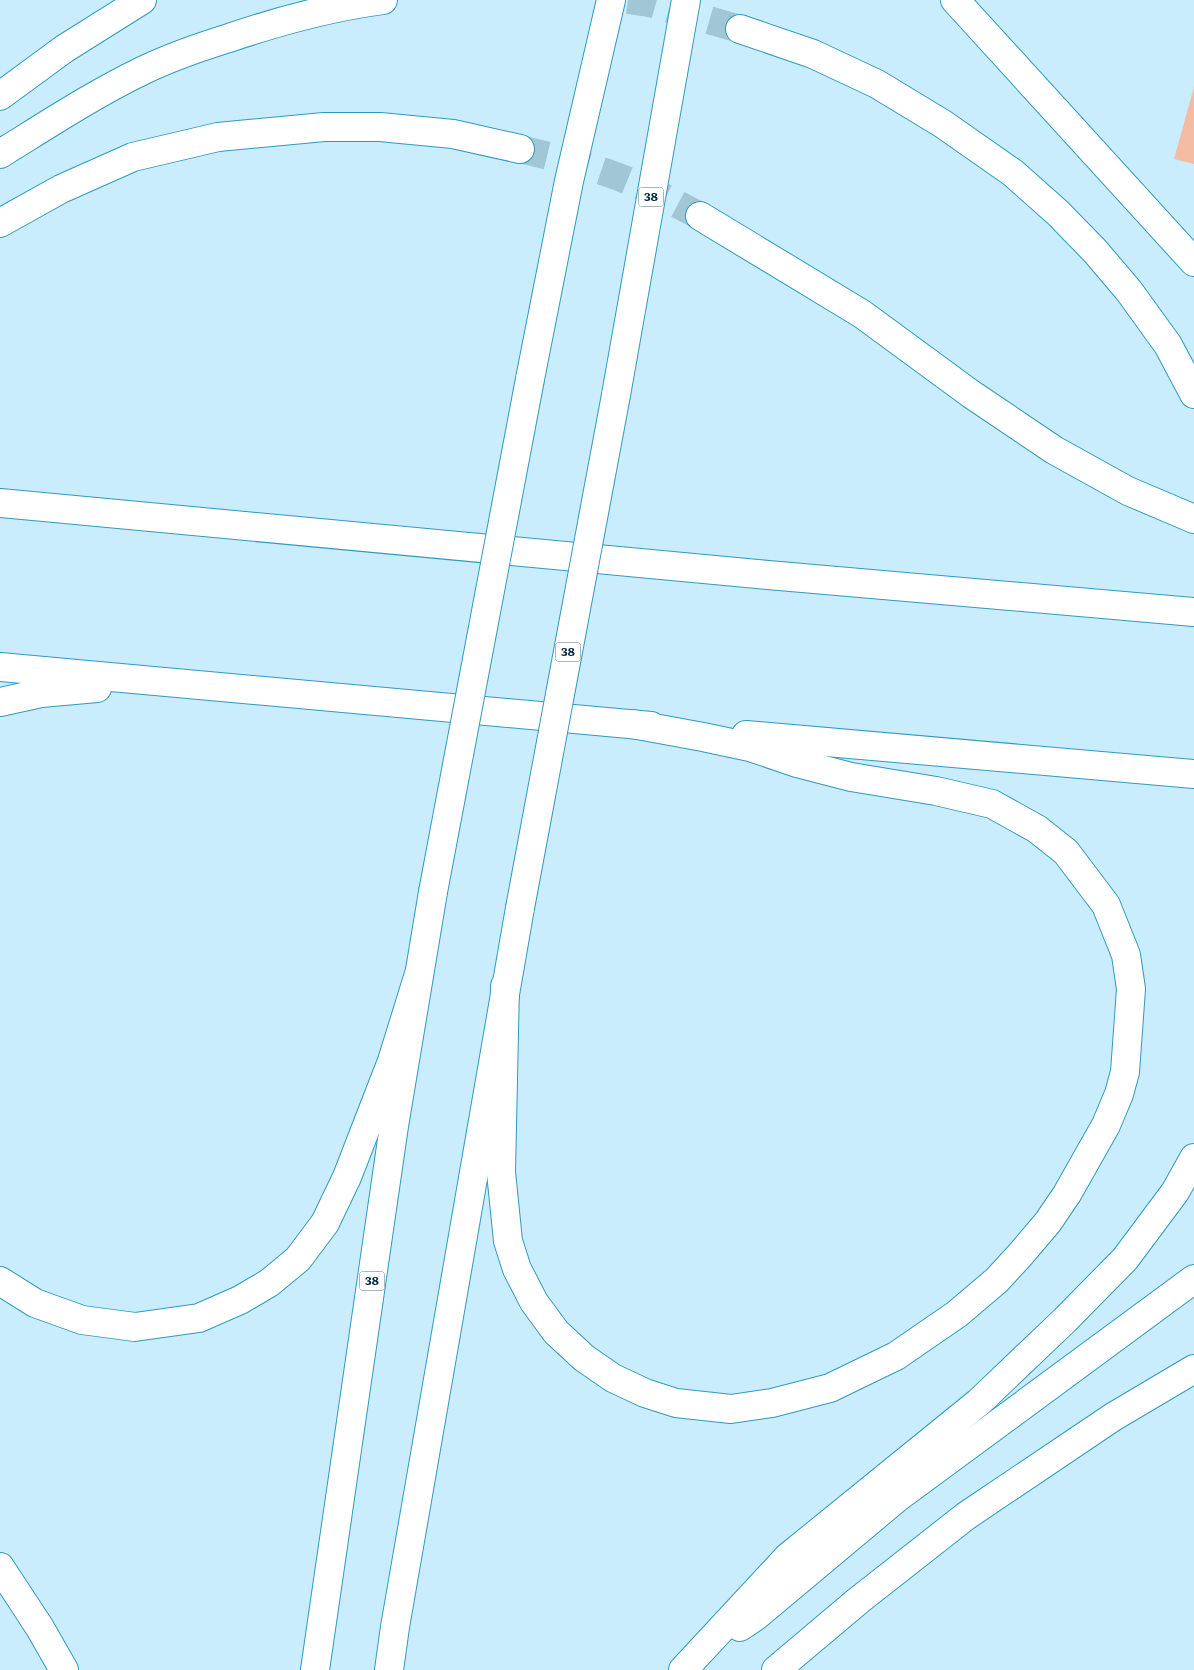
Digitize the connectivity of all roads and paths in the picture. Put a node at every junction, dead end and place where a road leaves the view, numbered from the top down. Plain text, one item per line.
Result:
1 (142, 0) edge
2 (383, 0) edge
3 (611, 0) edge
4 (686, 0) edge
5 (954, 0) edge
6 (740, 29) tunnel mouth
7 (0, 96) edge
8 (520, 149) tunnel mouth
9 (0, 154) edge
10 (700, 216) tunnel mouth
11 (0, 223) edge
12 (1194, 262) edge
13 (1194, 394) edge
14 (0, 503) edge
15 (1194, 520) edge
16 (1194, 612) edge
17 (0, 667) edge
18 (250, 689) junction
19 (0, 702) edge
20 (632, 724) junction
21 (1194, 774) edge
22 (419, 974) junction
23 (506, 986) junction
24 (1194, 1158) edge
25 (1194, 1279) edge
26 (0, 1281) edge
27 (1194, 1369) edge
28 (0, 1568) edge
29 (689, 1664) edge
30 (64, 1670) edge
31 (315, 1670) edge
32 (389, 1670) edge
33 (776, 1670) edge

1 - 7 main road
2 - 9 main road
3 - 22 main road, 38, bridge
4 - 23 main road, 38, bridge
5 - 12 main road
6 - 13 main road
8 - 11 main road
10 - 15 main road
14 - 16 main road
17 - 18 main road
18 - 19 main road
18 - 20 main road
20 - 21 main road
20 - 23 main road
22 - 26 main road
22 - 31 main road, 38
23 - 32 main road, 38
24 - 29 main road
25 - 29 main road
27 - 33 main road
28 - 30 main road

